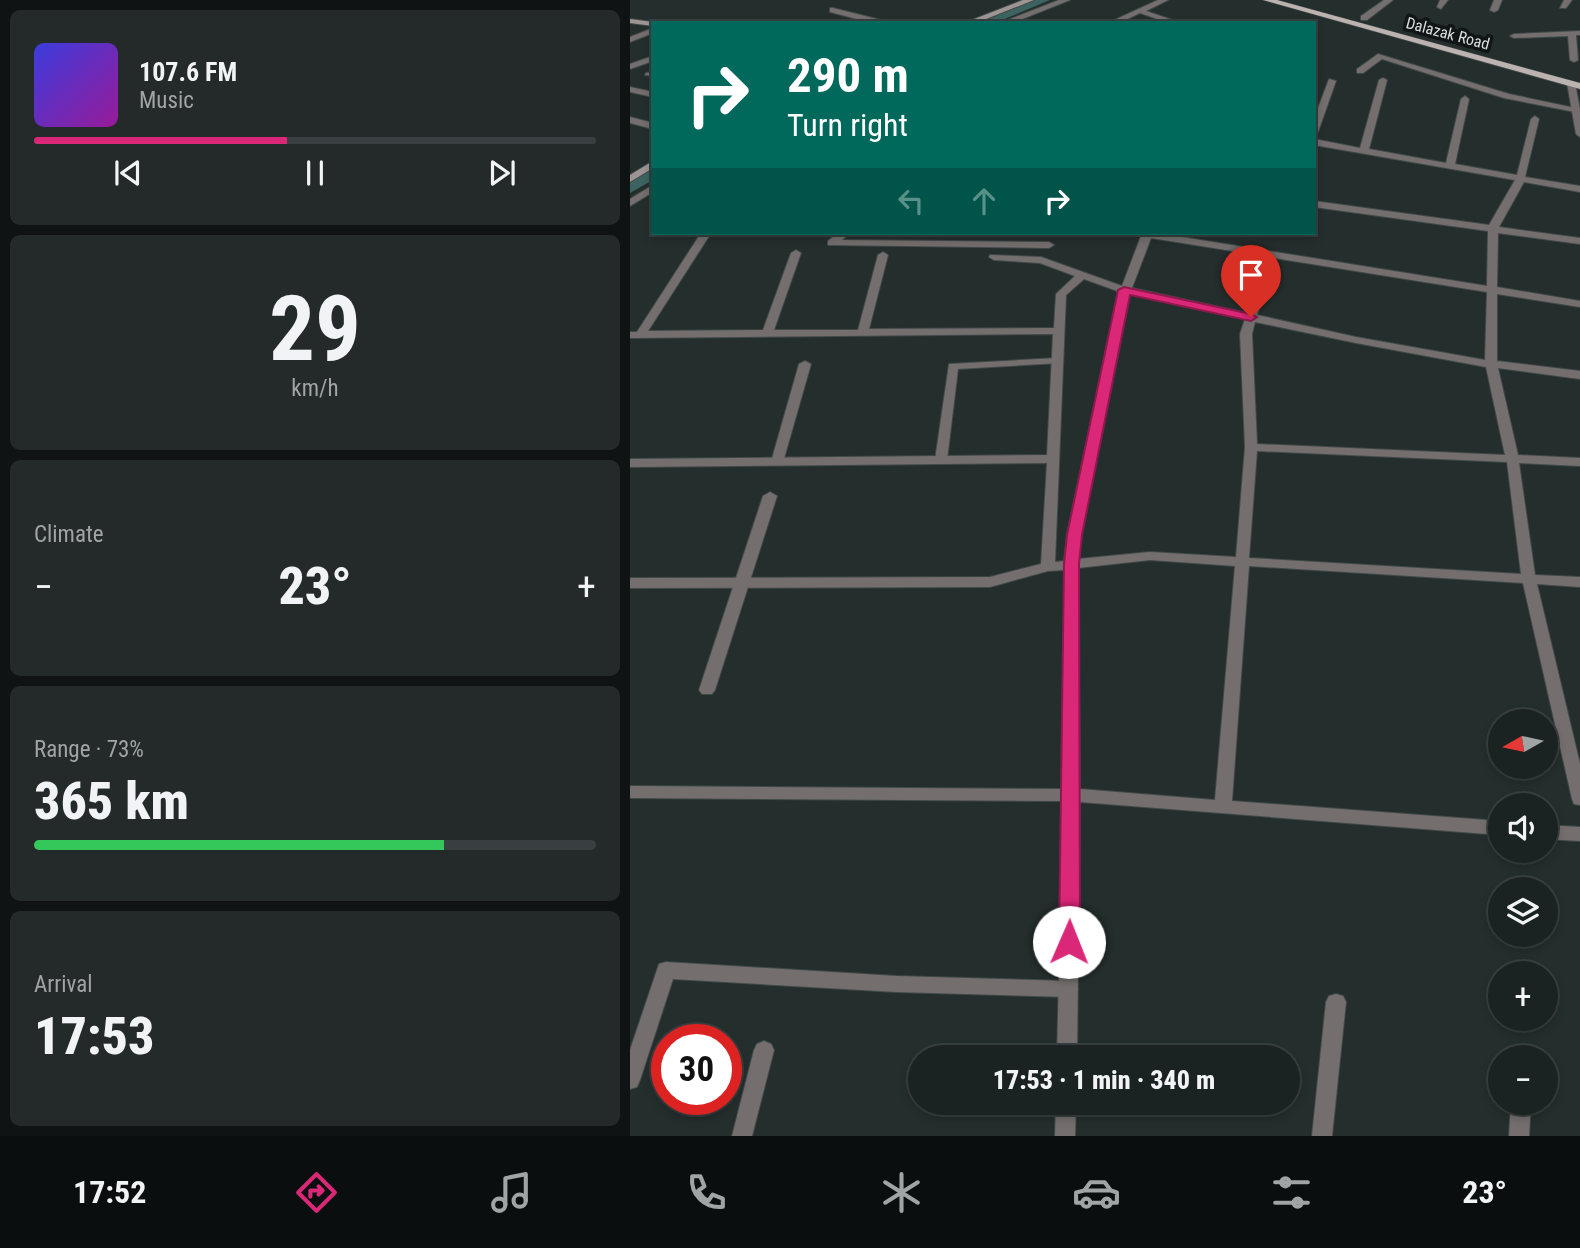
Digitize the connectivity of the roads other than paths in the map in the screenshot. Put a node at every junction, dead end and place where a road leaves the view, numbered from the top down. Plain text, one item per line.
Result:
1 (1030, 0) edge
2 (1066, 0) edge
3 (1164, 0) edge
4 (1267, 0) edge
5 (1298, 0) edge
6 (1388, 0) edge
7 (1497, 0) edge
8 (1494, 9) dead end
9 (832, 10) dead end
10 (1140, 10) junction
11 (1364, 18) junction
12 (630, 21) edge
13 (874, 21) edge
14 (973, 21) edge
15 (1009, 21) edge
16 (1116, 21) edge
17 (1171, 21) edge
18 (651, 24) edge
19 (651, 31) edge
20 (1576, 33) edge
21 (1514, 36) dead end
22 (630, 40) edge
23 (651, 59) edge
24 (1574, 60) dead end
25 (630, 67) edge
26 (1360, 71) dead end
27 (1383, 80) dead end
28 (1332, 81) dead end
29 (1578, 83) edge
30 (630, 89) edge
31 (651, 94) edge
32 (1465, 99) dead end
33 (1579, 117) edge
34 (1535, 119) dead end
35 (630, 120) edge
36 (651, 125) edge
37 (1316, 126) edge
38 (1580, 134) edge
39 (1316, 142) edge
40 (1364, 151) junction
41 (651, 165) edge
42 (1450, 167) junction
43 (630, 179) edge
44 (1520, 180) junction
45 (651, 189) edge
46 (1580, 189) edge
47 (630, 203) edge
48 (1316, 204) edge
49 (1493, 228) junction
50 (705, 235) edge
51 (842, 235) edge
52 (1054, 235) edge
53 (1147, 235) edge
54 (1153, 235) edge
55 (1580, 241) edge
56 (1049, 245) junction
57 (796, 253) dead end
58 (1270, 253) junction
59 (883, 256) dead end
60 (994, 257) dead end
61 (1041, 260) junction
62 (1083, 274) junction
63 (1124, 290) junction
64 (1493, 290) junction
65 (1580, 304) edge
66 (1251, 317) junction
67 (1059, 331) junction
68 (863, 333) junction
69 (767, 334) junction
70 (635, 335) edge
71 (1057, 361) junction
72 (805, 364) dead end
73 (1491, 364) junction
74 (1580, 375) edge
75 (1251, 447) junction
76 (1512, 456) junction
77 (1053, 459) junction
78 (941, 460) junction
79 (777, 462) junction
80 (1580, 462) edge
81 (630, 463) edge
82 (770, 496) dead end
83 (1242, 562) junction
84 (1072, 564) junction
85 (1048, 567) junction
86 (1529, 579) junction
87 (743, 582) junction
88 (1580, 582) edge
89 (630, 583) edge
90 (707, 690) dead end
91 (630, 792) edge
92 (1072, 795) junction
93 (1580, 799) edge
94 (1223, 807) junction
95 (1488, 827) edge
96 (1558, 833) edge
97 (1580, 834) edge
98 (1068, 989) junction
99 (1336, 1002) dead end
100 (1067, 1045) edge
101 (764, 1050) dead end
102 (630, 1080) edge
103 (1066, 1115) edge
104 (1520, 1115) edge
105 (742, 1136) edge
106 (1065, 1136) edge
107 (1322, 1136) edge
108 (1519, 1136) edge

1 - 14 main road
2 - 15 street
3 - 10 street
4 - 29 main road, Dalazak Road
5 - 11 main road, Dalazak Road
6 - 11 street
7 - 8 street
9 - 13 street
10 - 16 street
10 - 17 street
11 - 29 main road, Dalazak Road
12 - 18 main road
19 - 22 street
20 - 21 street
20 - 24 street
23 - 25 street
26 - 33 street
27 - 40 street
28 - 37 street
29 - 33 street
30 - 31 street
32 - 42 street
33 - 38 street
34 - 44 street
35 - 36 street
39 - 40 street
40 - 42 street
41 - 43 main road
42 - 44 street
44 - 46 street
44 - 49 street
45 - 47 street
48 - 49 street
49 - 55 street
49 - 64 street
50 - 70 street
51 - 56 street
52 - 56 street
53 - 63 street
54 - 58 street
56 - 61 street
57 - 69 street
58 - 64 street
58 - 66 street
59 - 68 street
60 - 61 street
61 - 62 street
62 - 63 street
62 - 67 street
63 - 66 street
63 - 84 street
64 - 65 street
64 - 73 street
66 - 73 street
66 - 75 street
67 - 68 street
67 - 71 street
68 - 69 street
69 - 70 street
71 - 77 street
71 - 78 street
72 - 79 street
73 - 74 street
73 - 76 street
75 - 76 street
75 - 83 street
76 - 80 street
76 - 86 street
77 - 78 street
77 - 85 street
78 - 79 street
79 - 81 street
82 - 87 street
83 - 84 street
83 - 86 street
83 - 94 street
84 - 85 street
84 - 92 street
85 - 87 street
86 - 88 street
86 - 93 street
87 - 89 street
87 - 90 street
91 - 92 street
92 - 94 street
92 - 98 street
94 - 95 street
96 - 97 street
98 - 100 street
98 - 102 street
99 - 107 street
101 - 105 street
103 - 106 street
104 - 108 street

